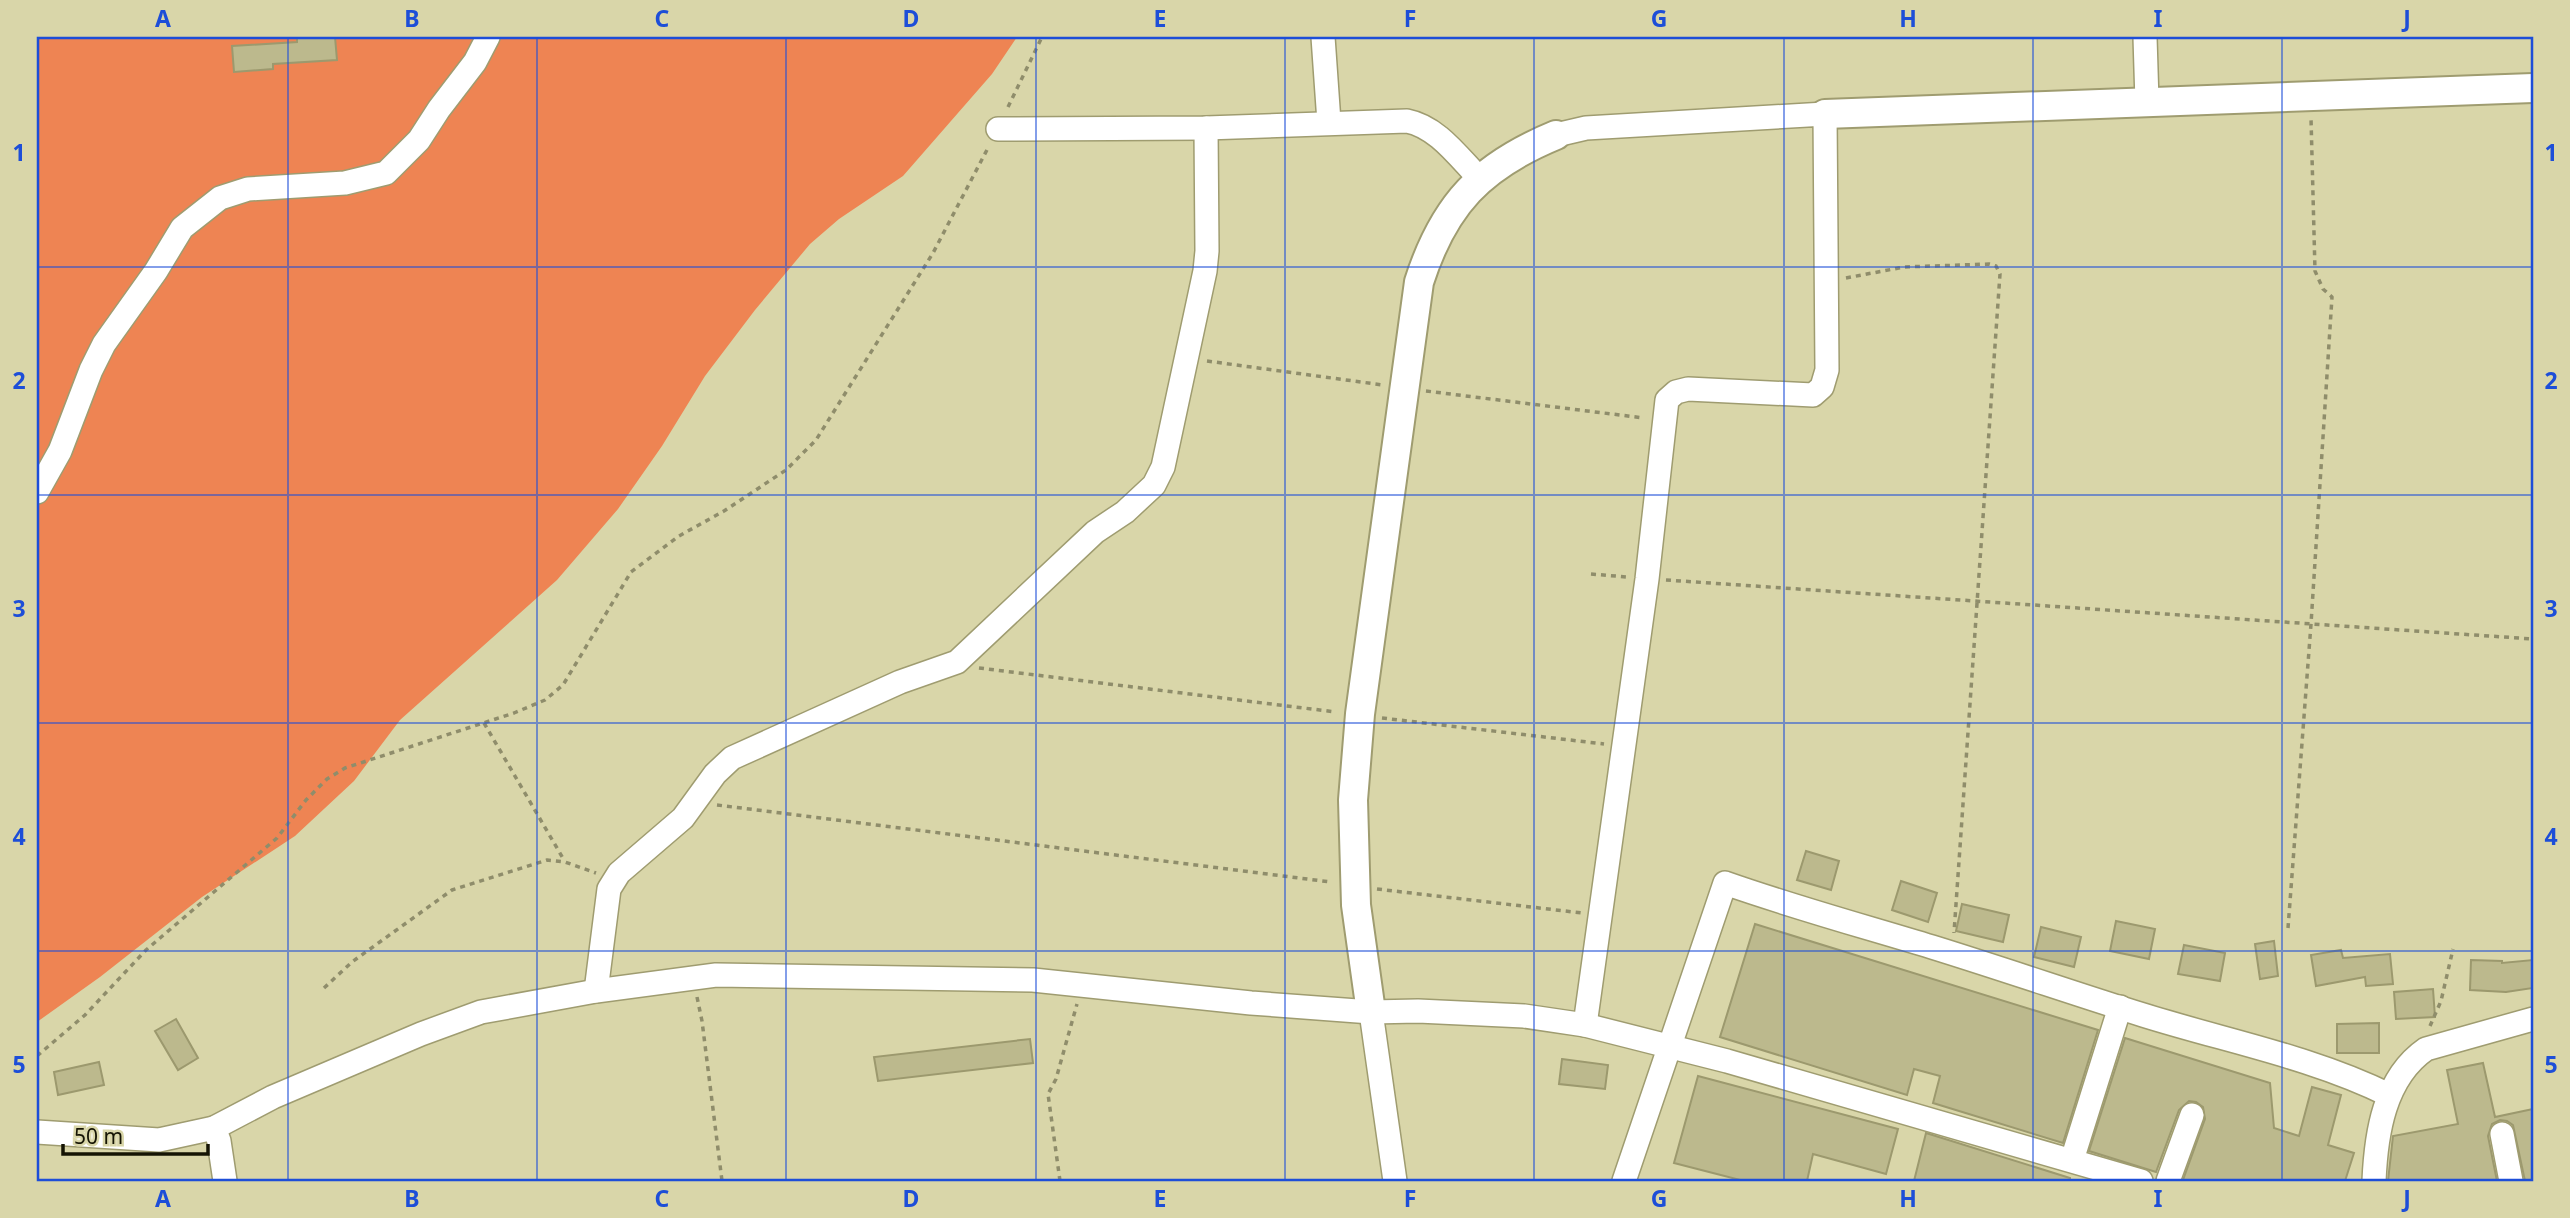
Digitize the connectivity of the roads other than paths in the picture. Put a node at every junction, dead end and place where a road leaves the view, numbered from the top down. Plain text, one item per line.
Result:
1 (488, 37) edge
2 (1323, 37) edge
3 (2145, 37) edge
4 (2533, 88) edge
5 (2147, 102) junction
6 (1825, 114) junction
7 (1329, 122) junction
8 (1206, 128) junction
9 (998, 130) road end
10 (1556, 135) joint
11 (1480, 180) junction
12 (37, 492) edge
13 (596, 991) junction
14 (2120, 1007) junction
15 (1371, 1012) junction
16 (2533, 1019) edge
17 (1585, 1024) junction
18 (1669, 1047) junction
19 (2389, 1095) junction
20 (2192, 1115) dead end
21 (214, 1128) junction
22 (37, 1132) edge
23 (2502, 1134) dead end
24 (2072, 1160) junction
25 (225, 1181) edge
26 (1395, 1181) edge
27 (1624, 1181) edge
28 (2141, 1181) edge
29 (2168, 1181) edge
30 (2374, 1181) edge
31 (2511, 1181) edge

1 - 12 street
2 - 7 street
3 - 5 street
4 - 5 street
5 - 6 street
6 - 10 street
6 - 17 street
7 - 8 street
7 - 11 street
8 - 9 street
8 - 13 street
10 - 11 street
11 - 15 street
13 - 15 street
13 - 21 street
14 - 18 street
14 - 19 street
14 - 24 street
15 - 17 street
15 - 26 street
16 - 19 street
17 - 18 street
18 - 24 street
18 - 27 street
19 - 30 street
20 - 29 street
21 - 22 street
21 - 25 street
23 - 31 street
24 - 28 street

